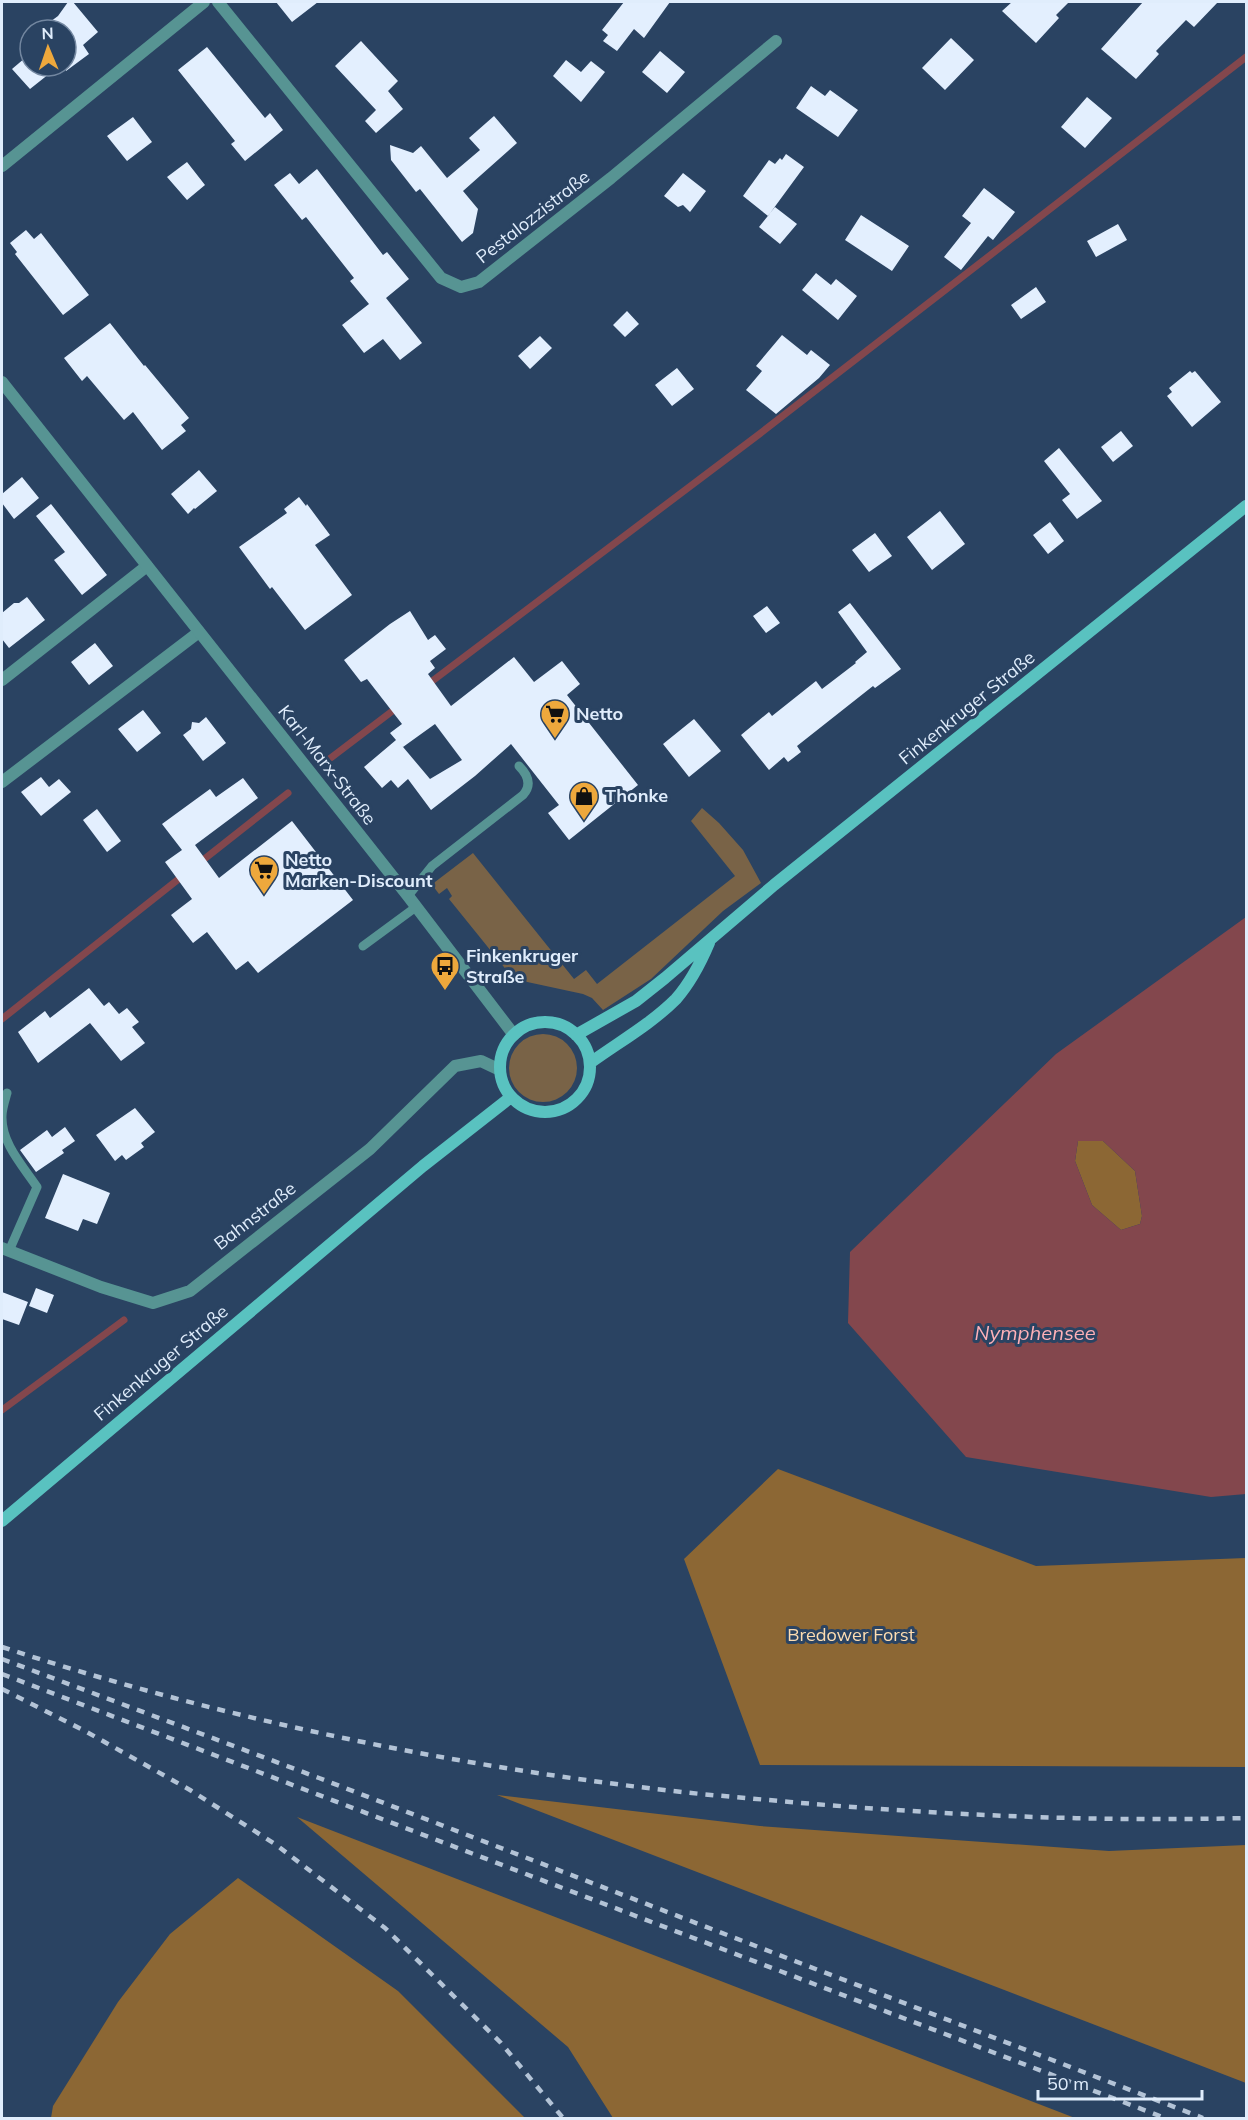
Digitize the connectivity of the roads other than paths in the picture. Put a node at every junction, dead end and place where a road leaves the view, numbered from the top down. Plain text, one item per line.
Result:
1 (204, 2) edge
2 (218, 2) edge
3 (776, 41) dead end
4 (2, 166) edge
5 (2, 382) edge
6 (1246, 506) edge
7 (147, 566) junction
8 (199, 632) junction
9 (2, 680) edge
10 (519, 766) dead end
11 (2, 782) edge
12 (408, 896) junction
13 (416, 907) junction
14 (711, 939) junction
15 (363, 946) dead end
16 (514, 1035) junction
17 (576, 1035) junction
18 (590, 1063) junction
19 (500, 1070) junction
20 (7, 1093) dead end
21 (511, 1097) junction
22 (5, 1250) edge
23 (2, 1521) edge

1 - 4 street
2 - 3 street, Pestalozzistraße
5 - 7 street, Karl-Marx-Straße
6 - 14 main road, Finkenkruger Straße
7 - 8 street, Karl-Marx-Straße
7 - 9 street
8 - 11 street
8 - 12 street, Karl-Marx-Straße
10 - 12 lane
12 - 13 street, Karl-Marx-Straße
13 - 15 lane
13 - 16 street, Karl-Marx-Straße
14 - 17 main road, Finkenkruger Straße
14 - 18 main road, Finkenkruger Straße
16 - 17 main road
16 - 19 main road
17 - 18 main road
18 - 21 main road
19 - 21 main road
19 - 22 street, Bahnstraße
20 - 22 lane
21 - 23 main road, Finkenkruger Straße

